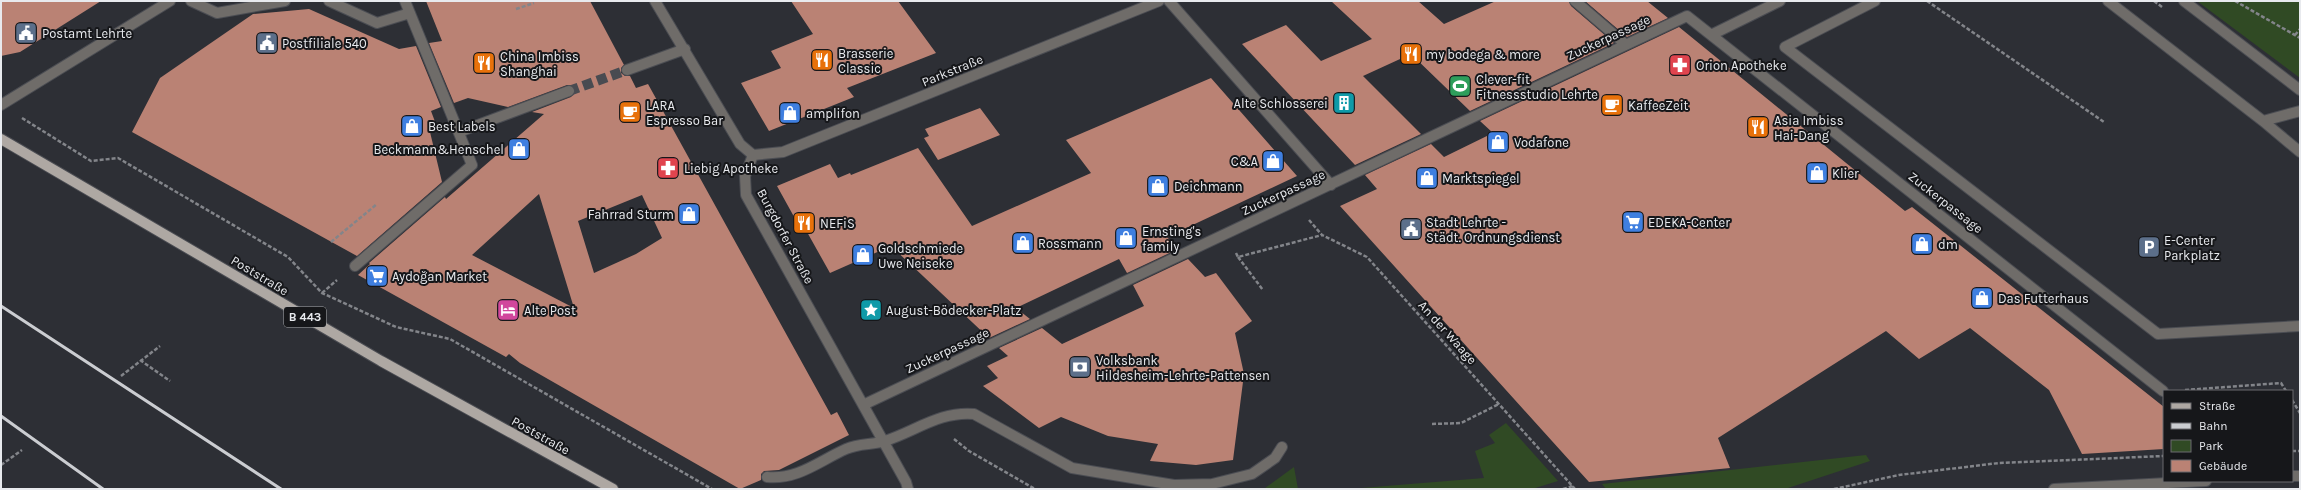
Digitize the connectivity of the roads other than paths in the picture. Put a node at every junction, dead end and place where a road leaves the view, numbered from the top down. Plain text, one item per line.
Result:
1 (170, 1) edge
2 (191, 1) edge
3 (285, 1) edge
4 (329, 1) edge
5 (405, 1) edge
6 (656, 1) edge
7 (1159, 1) edge
8 (1169, 1) edge
9 (1575, 1) edge
10 (1780, 1) edge
11 (1875, 1) edge
12 (2108, 1) edge
13 (2184, 1) edge
14 (410, 13) junction
15 (1711, 35) junction
16 (1625, 44) junction
17 (685, 49) junction
18 (627, 70) tunnel mouth
19 (569, 90) tunnel mouth
20 (2300, 90) edge
21 (4, 103) edge
22 (2300, 111) edge
23 (2263, 121) junction
24 (459, 132) junction
25 (1, 139) edge
26 (2300, 152) edge
27 (753, 155) junction
28 (1331, 185) junction
29 (355, 266) dead end
30 (2300, 326) edge
31 (2163, 391) edge
32 (863, 405) junction
33 (884, 441) junction
34 (1282, 447) dead end
35 (767, 477) dead end
36 (2187, 482) edge
37 (613, 489) edge
38 (908, 489) edge
39 (2054, 489) edge

1 - 21 street
2 - 3 street
4 - 14 street
5 - 14 street
6 - 17 street
7 - 27 street, Parkstraße
8 - 28 street
9 - 16 street
10 - 15 street
11 - 30 street
12 - 23 street
13 - 20 street
14 - 24 street
15 - 16 street, Zuckerpassage
15 - 31 street, Zuckerpassage
16 - 28 street, Zuckerpassage
17 - 18 street
17 - 27 street
19 - 24 street
22 - 23 street
23 - 26 street
24 - 29 street
25 - 37 main road, Poststraße / B 443
27 - 32 street, Burgdorfer Straße
28 - 32 street, Zuckerpassage
32 - 33 street, Burgdorfer Straße
33 - 34 street
33 - 35 street
33 - 38 street, Burgdorfer Straße
36 - 39 street

